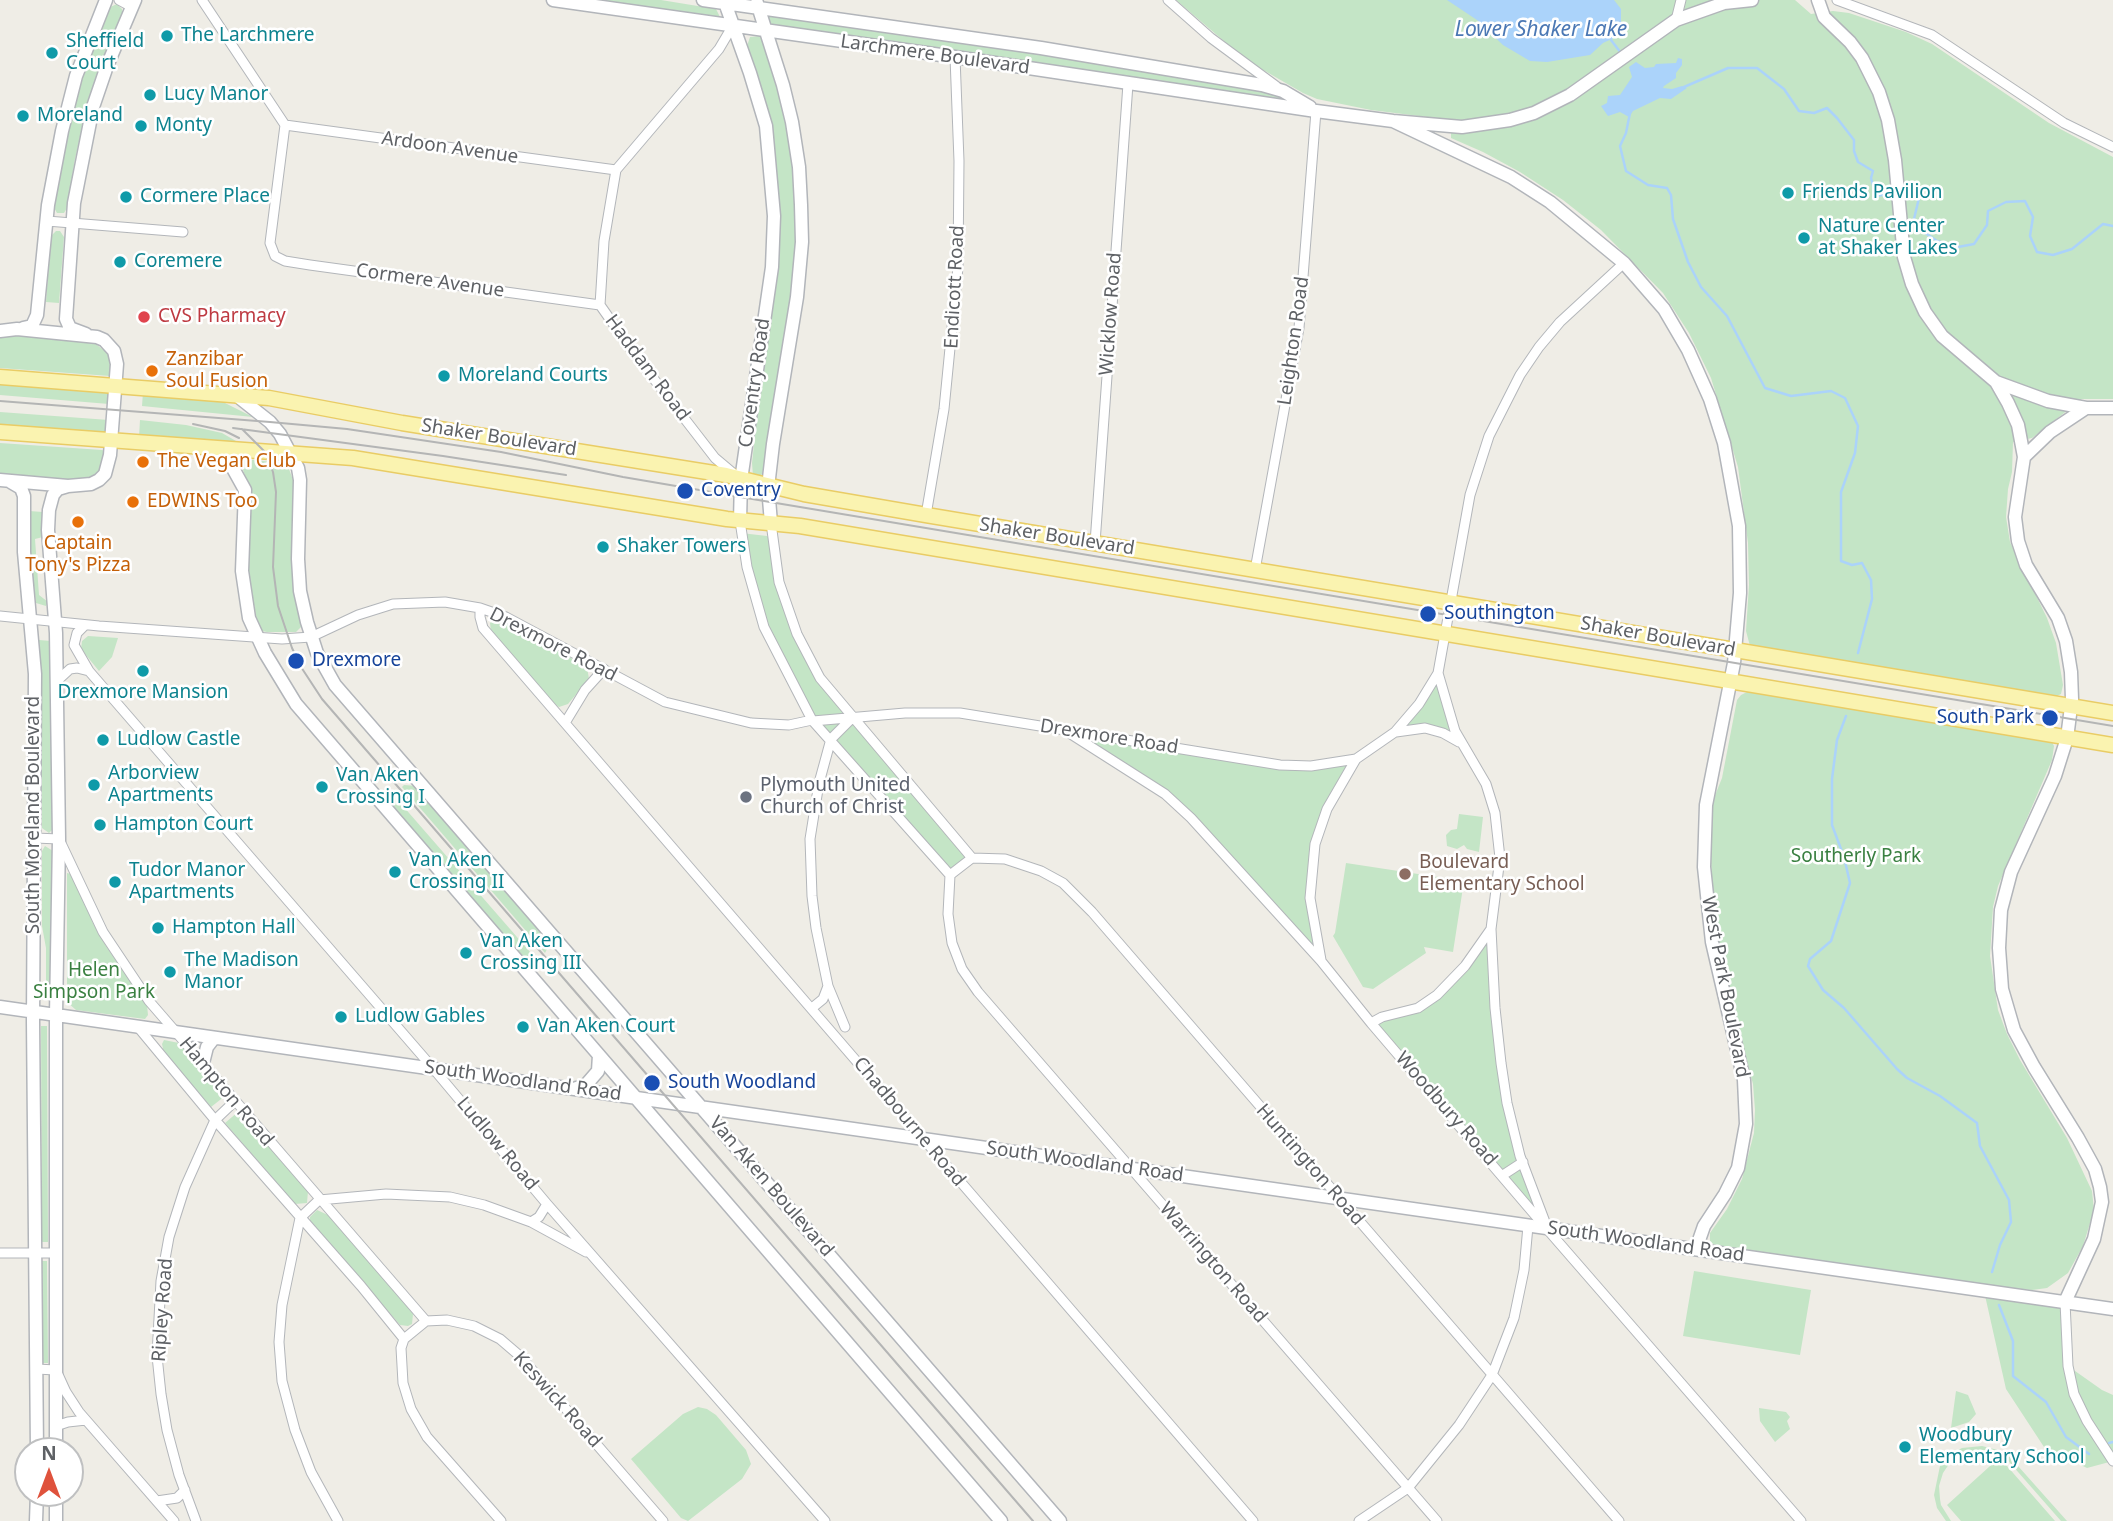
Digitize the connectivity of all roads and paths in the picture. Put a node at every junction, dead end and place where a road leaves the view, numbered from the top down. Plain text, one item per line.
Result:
1 (106, 0) edge
2 (119, 0) edge
3 (202, 0) edge
4 (553, 0) edge
5 (703, 0) edge
6 (1168, 0) edge
7 (1681, 0) edge
8 (1752, 0) edge
9 (1818, 0) edge
10 (1837, 0) edge
11 (724, 1) edge
12 (133, 3) edge
13 (758, 4) edge
14 (1676, 20) junction
15 (732, 27) junction
16 (767, 31) junction
17 (956, 57) junction
18 (1215, 78) junction
19 (1128, 84) junction
20 (1283, 91) junction
21 (1214, 96) junction
22 (1316, 111) junction
23 (1394, 121) junction
24 (285, 125) junction
25 (2113, 147) edge
26 (616, 170) junction
27 (47, 221) junction
28 (71, 223) junction
29 (183, 232) dead end
30 (1624, 263) junction
31 (600, 304) junction
32 (18, 329) junction
33 (0, 331) edge
34 (86, 334) junction
35 (0, 377) edge
36 (1996, 382) junction
37 (116, 386) junction
38 (236, 395) junction
39 (2086, 408) junction
40 (2113, 408) edge
41 (0, 432) edge
42 (111, 440) junction
43 (204, 448) junction
44 (290, 453) junction
45 (2024, 457) junction
46 (4, 480) edge
47 (741, 480) junction
48 (68, 486) junction
49 (768, 487) junction
50 (926, 515) junction
51 (740, 521) junction
52 (771, 523) junction
53 (1095, 544) junction
54 (1255, 570) junction
55 (1450, 602) junction
56 (480, 608) junction
57 (0, 616) edge
58 (30, 618) junction
59 (55, 622) junction
60 (85, 625) junction
61 (1445, 634) junction
62 (312, 637) junction
63 (257, 638) junction
64 (1736, 650) junction
65 (604, 669) junction
66 (89, 671) junction
67 (1438, 673) junction
68 (58, 680) junction
69 (1730, 682) junction
70 (2072, 706) junction
71 (2113, 713) edge
72 (852, 718) junction
73 (813, 721) junction
74 (565, 723) junction
75 (1063, 729) junction
76 (1395, 732) junction
77 (2067, 737) junction
78 (831, 739) junction
79 (1463, 745) junction
80 (2113, 745) edge
81 (1356, 759) junction
82 (35, 838) junction
83 (59, 839) junction
84 (972, 859) junction
85 (950, 875) junction
86 (1491, 929) junction
87 (1321, 961) junction
88 (828, 986) junction
89 (0, 1007) edge
90 (812, 1008) junction
91 (33, 1012) junction
92 (56, 1015) junction
93 (1371, 1023) junction
94 (137, 1026) junction
95 (845, 1027) dead end
96 (176, 1032) junction
97 (214, 1038) junction
98 (599, 1055) junction
99 (204, 1063) junction
100 (432, 1067) junction
101 (576, 1088) junction
102 (635, 1097) junction
103 (234, 1102) junction
104 (700, 1107) junction
105 (215, 1120) junction
106 (923, 1139) junction
107 (1523, 1162) junction
108 (1130, 1169) junction
109 (1503, 1175) junction
110 (1340, 1199) junction
111 (319, 1200) junction
112 (547, 1203) junction
113 (300, 1219) junction
114 (531, 1222) junction
115 (1528, 1226) junction
116 (1547, 1228) junction
117 (1696, 1249) junction
118 (0, 1253) edge
119 (36, 1253) junction
120 (57, 1253) junction
121 (594, 1255) junction
122 (2065, 1302) junction
123 (2113, 1309) edge
124 (426, 1321) junction
125 (404, 1339) junction
126 (36, 1369) junction
127 (57, 1370) junction
128 (1492, 1375) junction
129 (86, 1420) junction
130 (57, 1426) junction
131 (37, 1437) edge
132 (57, 1437) edge
133 (2111, 1458) edge
134 (1408, 1488) junction
135 (185, 1490) junction
136 (157, 1501) junction
137 (174, 1521) edge
138 (196, 1521) edge
139 (338, 1521) edge
140 (501, 1521) edge
141 (663, 1521) edge
142 (825, 1521) edge
143 (1000, 1521) edge
144 (1059, 1521) edge
145 (1253, 1521) edge
146 (1359, 1521) edge
147 (1437, 1521) edge
148 (1619, 1521) edge
149 (1801, 1521) edge

1 - 27 street
2 - 12 street
3 - 24 street
4 - 15 street, Larchmere Boulevard
5 - 11 street, Larchmere Boulevard
6 - 20 street
7 - 14 street
8 - 14 street, Larchmere Boulevard
9 - 36 street
10 - 25 street
11 - 13 street, Larchmere Boulevard
11 - 15 street, Coventry Road
12 - 28 street
13 - 16 street, Coventry Road
13 - 18 street, Larchmere Boulevard
14 - 23 street, Larchmere Boulevard
15 - 16 street, Larchmere Boulevard
15 - 26 street
15 - 47 street, Coventry Road
16 - 17 street, Larchmere Boulevard
16 - 49 street, Coventry Road
17 - 19 street, Larchmere Boulevard
17 - 50 street, Endicott Road
18 - 20 street, Larchmere Boulevard
18 - 21 street
19 - 21 street, Larchmere Boulevard
19 - 53 street, Wicklow Road
20 - 22 street, Larchmere Boulevard
21 - 22 street, Larchmere Boulevard
22 - 23 street, Larchmere Boulevard
22 - 54 street, Leighton Road
23 - 30 street, West Park Boulevard
24 - 26 street, Ardoon Avenue
24 - 31 street, Cormere Avenue
26 - 31 street, Haddam Road
27 - 28 street
27 - 32 street
28 - 29 street
28 - 34 street
30 - 55 street
30 - 64 street, West Park Boulevard
31 - 47 street, Haddam Road
32 - 33 street
32 - 34 street
34 - 37 street
35 - 37 main road, Shaker Boulevard
36 - 39 street
36 - 45 street
37 - 38 main road, Shaker Boulevard
37 - 42 street
38 - 44 street, Van Aken Boulevard
38 - 47 main road, Shaker Boulevard
39 - 40 street
39 - 45 street
41 - 42 main road, Shaker Boulevard
42 - 43 main road, Shaker Boulevard
42 - 48 street
43 - 44 main road, Shaker Boulevard
43 - 63 street
44 - 51 main road, Shaker Boulevard
44 - 62 street, Van Aken Boulevard
45 - 70 street
46 - 48 street
46 - 58 street, South Moreland Boulevard
47 - 49 main road, Shaker Boulevard
47 - 51 street, Coventry Road
48 - 59 street, South Moreland Boulevard
49 - 50 main road, Shaker Boulevard
49 - 52 street, Coventry Road
50 - 53 main road, Shaker Boulevard
51 - 52 main road, Shaker Boulevard
51 - 73 street, Coventry Road
52 - 61 main road, Shaker Boulevard
52 - 72 street, Coventry Road
53 - 54 main road, Shaker Boulevard
54 - 55 main road, Shaker Boulevard
55 - 61 street
55 - 64 main road, Shaker Boulevard
56 - 62 street, Drexmore Road
56 - 65 street, Drexmore Road
56 - 74 street, Chadbourne Road
57 - 58 street, Drexmore Road
58 - 59 street, Drexmore Road
58 - 82 street, South Moreland Boulevard
59 - 60 street, Drexmore Road
59 - 68 street, South Moreland Boulevard
60 - 63 street, Drexmore Road
60 - 66 street, Ludlow Road
61 - 67 street
61 - 69 main road, Shaker Boulevard
62 - 63 street, Drexmore Road
62 - 104 street, Van Aken Boulevard
63 - 98 street
64 - 69 street, West Park Boulevard
64 - 70 main road, Shaker Boulevard
65 - 73 street, Drexmore Road
65 - 74 street
66 - 68 street
66 - 100 street, Ludlow Road
67 - 76 street, Drexmore Road
67 - 79 street
68 - 83 street, South Moreland Boulevard
69 - 77 main road, Shaker Boulevard
69 - 117 street, West Park Boulevard
70 - 71 main road, Shaker Boulevard
70 - 77 street
72 - 73 street, Drexmore Road
72 - 75 street, Drexmore Road
72 - 78 street
72 - 84 street, Coventry Road
73 - 78 street, Coventry Road
74 - 90 street, Chadbourne Road
75 - 81 street, Drexmore Road
75 - 87 street, Woodbury Road
76 - 79 street
76 - 81 street, Drexmore Road
77 - 80 main road, Shaker Boulevard
77 - 122 street
78 - 85 street, Coventry Road
78 - 88 street
79 - 86 street
81 - 87 street
82 - 83 street
82 - 91 street, South Moreland Boulevard
83 - 92 street, South Moreland Boulevard
83 - 96 street, Hampton Road
84 - 85 street
84 - 110 street, Huntington Road
85 - 108 street, Warrington Road
86 - 93 street
86 - 107 street
87 - 93 street, Woodbury Road
88 - 90 street
88 - 95 street
89 - 91 street, South Woodland Road
90 - 106 street, Chadbourne Road
91 - 92 street, South Woodland Road
91 - 119 street, South Moreland Boulevard
92 - 94 street, South Woodland Road
92 - 120 street, South Moreland Boulevard
93 - 109 street, Woodbury Road
94 - 96 street, South Woodland Road
94 - 105 street, Hampton Road
96 - 97 street, South Woodland Road
96 - 99 street, Hampton Road
97 - 99 street
97 - 100 street, South Woodland Road
98 - 101 street
98 - 102 street
99 - 103 street, Hampton Road
100 - 101 street, South Woodland Road
100 - 112 street, Ludlow Road
101 - 102 street, South Woodland Road
102 - 104 street, South Woodland Road
102 - 143 street
103 - 105 street, Ripley Road
103 - 111 street, Hampton Road
104 - 106 street, South Woodland Road
104 - 144 street, Van Aken Boulevard
105 - 113 street, Hampton Road
105 - 135 street, Ripley Road
106 - 108 street, South Woodland Road
106 - 145 street, Chadbourne Road
107 - 109 street
107 - 116 street
108 - 110 street, South Woodland Road
108 - 134 street, Warrington Road
109 - 116 street, Woodbury Road
110 - 115 street, South Woodland Road
110 - 128 street, Huntington Road
111 - 113 street
111 - 114 street
111 - 124 street, Hampton Road
112 - 114 street
112 - 121 street, Ludlow Road
113 - 125 street, Hampton Road
113 - 139 street
114 - 121 street
115 - 116 street, South Woodland Road
115 - 128 street
116 - 117 street, South Woodland Road
116 - 149 street, Woodbury Road
117 - 122 street, South Woodland Road
118 - 119 street
119 - 120 street
119 - 126 street, South Moreland Boulevard
120 - 127 street, South Moreland Boulevard
121 - 142 street, Ludlow Road
122 - 123 street, South Woodland Road
122 - 133 street
124 - 125 street
124 - 141 street, Keswick Road
125 - 140 street
126 - 127 street
126 - 131 street, South Moreland Boulevard
127 - 129 street
127 - 130 street, South Moreland Boulevard
128 - 134 street
128 - 148 street, Huntington Road
129 - 130 street
129 - 136 street
130 - 132 street, South Moreland Boulevard
134 - 146 street
134 - 147 street, Warrington Road
135 - 136 street
135 - 138 street, Ripley Road
136 - 137 street

